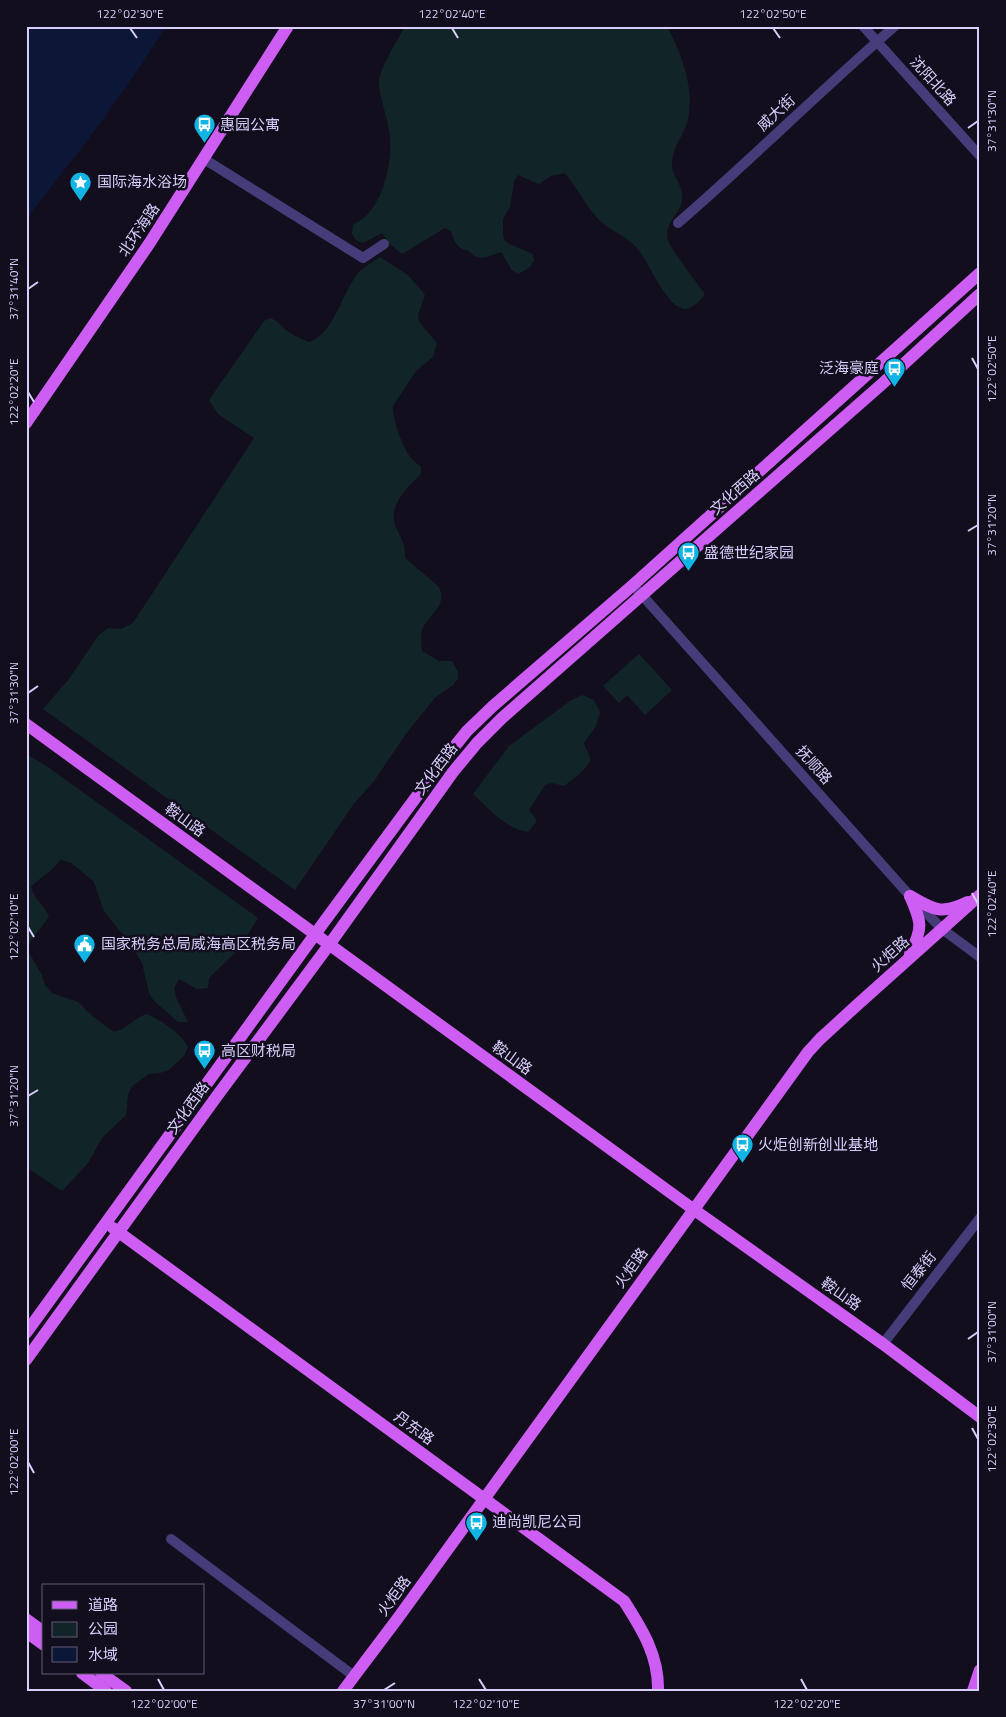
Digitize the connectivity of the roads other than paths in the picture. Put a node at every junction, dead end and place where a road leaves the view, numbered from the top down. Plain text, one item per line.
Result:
1 (288, 26) edge
2 (863, 26) edge
3 (872, 26) edge
4 (895, 26) edge
5 (880, 39) junction
6 (980, 149) edge
7 (980, 156) edge
8 (204, 159) junction
9 (678, 223) dead end
10 (384, 244) dead end
11 (980, 273) edge
12 (980, 294) edge
13 (26, 422) edge
14 (633, 585) junction
15 (642, 595) junction
16 (26, 724) edge
17 (979, 895) edge
18 (910, 896) junction
19 (942, 929) junction
20 (314, 935) junction
21 (329, 945) junction
22 (980, 957) edge
23 (908, 959) junction
24 (693, 1209) junction
25 (980, 1218) edge
26 (106, 1223) junction
27 (119, 1232) junction
28 (26, 1333) edge
29 (883, 1344) junction
30 (26, 1360) edge
31 (980, 1417) edge
32 (484, 1499) junction
33 (171, 1539) dead end
34 (26, 1619) edge
35 (42, 1631) edge
36 (26, 1632) edge
37 (42, 1644) edge
38 (980, 1670) edge
39 (83, 1674) edge
40 (102, 1674) edge
41 (354, 1676) junction
42 (106, 1691) edge
43 (126, 1691) edge
44 (343, 1691) edge
45 (658, 1691) edge
46 (973, 1691) edge

1 - 8 main road, 北环海路
2 - 5 street, 沈阳北路
3 - 5 street, 沈阳北路
4 - 5 street, 威大街
5 - 6 street, 沈阳北路
5 - 7 street, 沈阳北路
5 - 9 street, 威大街
8 - 10 street
8 - 13 main road, 北环海路
11 - 14 main road, 文化西路
12 - 15 main road, 文化西路
14 - 15 street, 抚顺路
14 - 20 main road, 文化西路
15 - 18 street, 抚顺路
15 - 21 main road, 文化西路
16 - 20 main road, 鞍山路
17 - 18 main road
17 - 19 main road, 火炬路
18 - 19 street, 抚顺路
18 - 23 main road
19 - 22 street, 抚顺路
19 - 23 main road, 火炬路
20 - 21 main road, 鞍山路
20 - 26 main road, 文化西路
21 - 24 main road, 鞍山路
21 - 27 main road, 文化西路
23 - 24 main road, 火炬路
24 - 29 main road, 鞍山路
24 - 32 main road, 火炬路
25 - 29 street, 恒泰街
26 - 27 main road, 丹东路
26 - 28 main road, 文化西路
27 - 30 main road, 文化西路
27 - 32 main road, 丹东路
29 - 31 main road, 鞍山路
32 - 41 main road, 火炬路
32 - 45 main road, 丹东路
33 - 41 street
34 - 35 main road
36 - 37 main road
38 - 46 main road
39 - 42 main road
40 - 43 main road
41 - 44 main road, 火炬路

